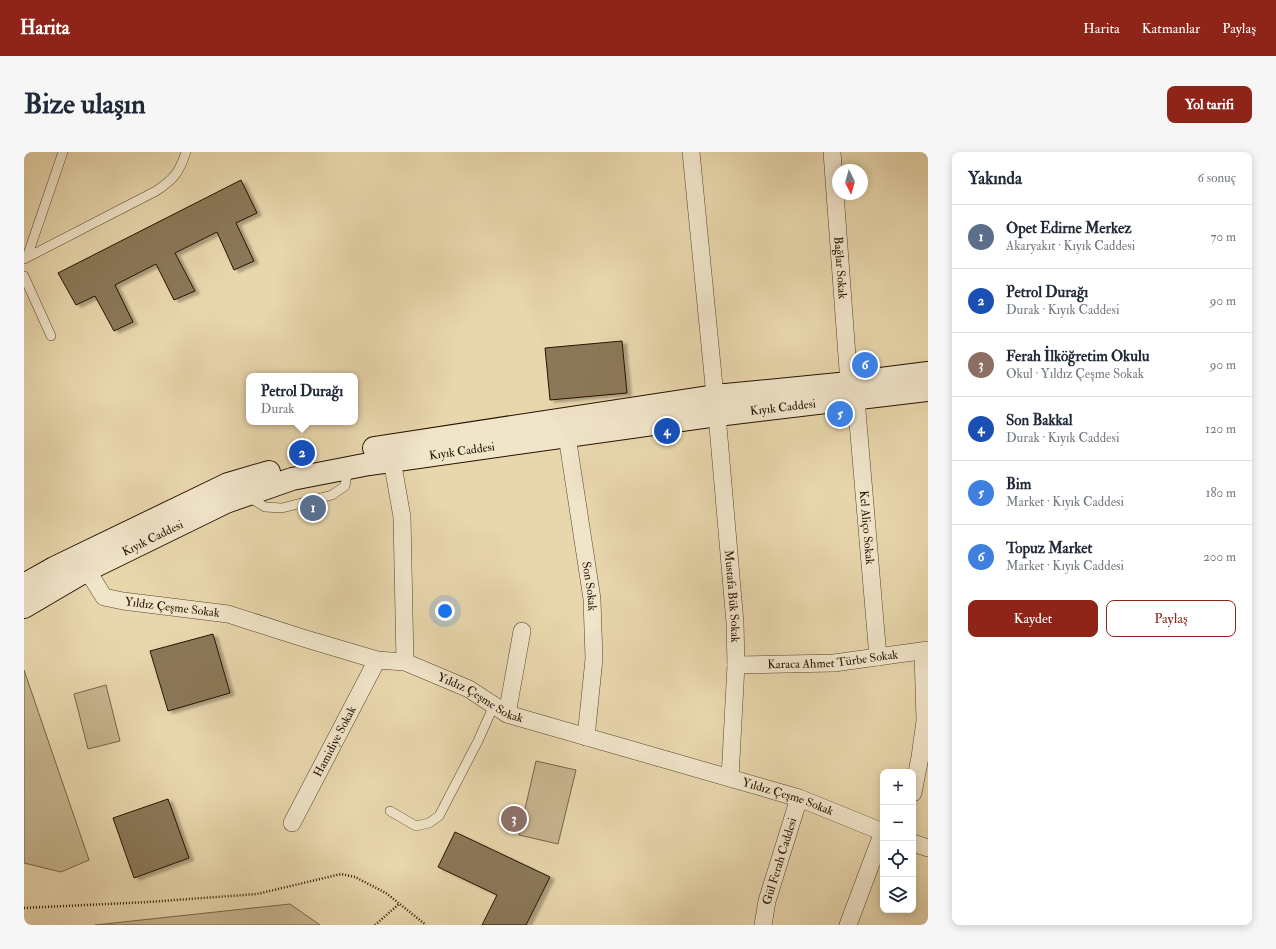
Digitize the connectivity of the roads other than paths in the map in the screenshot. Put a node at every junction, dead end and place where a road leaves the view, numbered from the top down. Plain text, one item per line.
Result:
1 (63, 152) edge
2 (186, 152) edge
3 (691, 152) edge
4 (832, 152) edge
5 (26, 258) edge
6 (24, 276) edge
7 (51, 336) dead end
8 (928, 374) edge
9 (928, 390) edge
10 (853, 391) junction
11 (716, 405) junction
12 (567, 436) junction
13 (392, 460) junction
14 (86, 570) junction
15 (24, 585) edge
16 (24, 607) edge
17 (522, 631) dead end
18 (926, 651) edge
19 (878, 657) junction
20 (377, 660) junction
21 (405, 662) junction
22 (736, 665) junction
23 (501, 709) junction
24 (586, 737) junction
25 (916, 775) edge
26 (730, 778) junction
27 (799, 798) junction
28 (390, 811) dead end
29 (292, 823) dead end
30 (880, 831) edge
31 (880, 840) edge
32 (916, 844) edge
33 (928, 848) edge
34 (763, 925) edge
35 (848, 925) edge

1 - 5 lane
2 - 5 lane
3 - 11 street, Mustafa Bük Sokak
4 - 10 street, Bağlar Sokak
6 - 7 lane
8 - 10 main road, Kıyık Caddesi
9 - 10 main road, Kıyık Caddesi
10 - 11 main road, Kıyık Caddesi
10 - 19 street, Kel Aliço Sokak
11 - 12 main road, Kıyık Caddesi
11 - 15 main road, Kıyık Caddesi
11 - 22 street, Mustafa Bük Sokak
12 - 13 main road, Kıyık Caddesi
12 - 24 street, Son Sokak
13 - 14 main road, Kıyık Caddesi
13 - 21 street
14 - 16 main road, Kıyık Caddesi
14 - 20 street, Yıldız Çeşme Sokak
17 - 23 street
18 - 19 street, Karaca Ahmet Türbe Sokak
18 - 25 street
19 - 22 street, Karaca Ahmet Türbe Sokak
20 - 21 street, Yıldız Çeşme Sokak
20 - 29 street, Hamidiye Sokak
21 - 23 street, Yıldız Çeşme Sokak
22 - 26 street, Mustafa Bük Sokak
23 - 24 street, Yıldız Çeşme Sokak
23 - 28 lane
24 - 26 street, Yıldız Çeşme Sokak
26 - 27 street, Yıldız Çeşme Sokak
27 - 30 street, Yıldız Çeşme Sokak
27 - 34 street, Gül Ferah Caddesi
31 - 35 street
32 - 33 street

